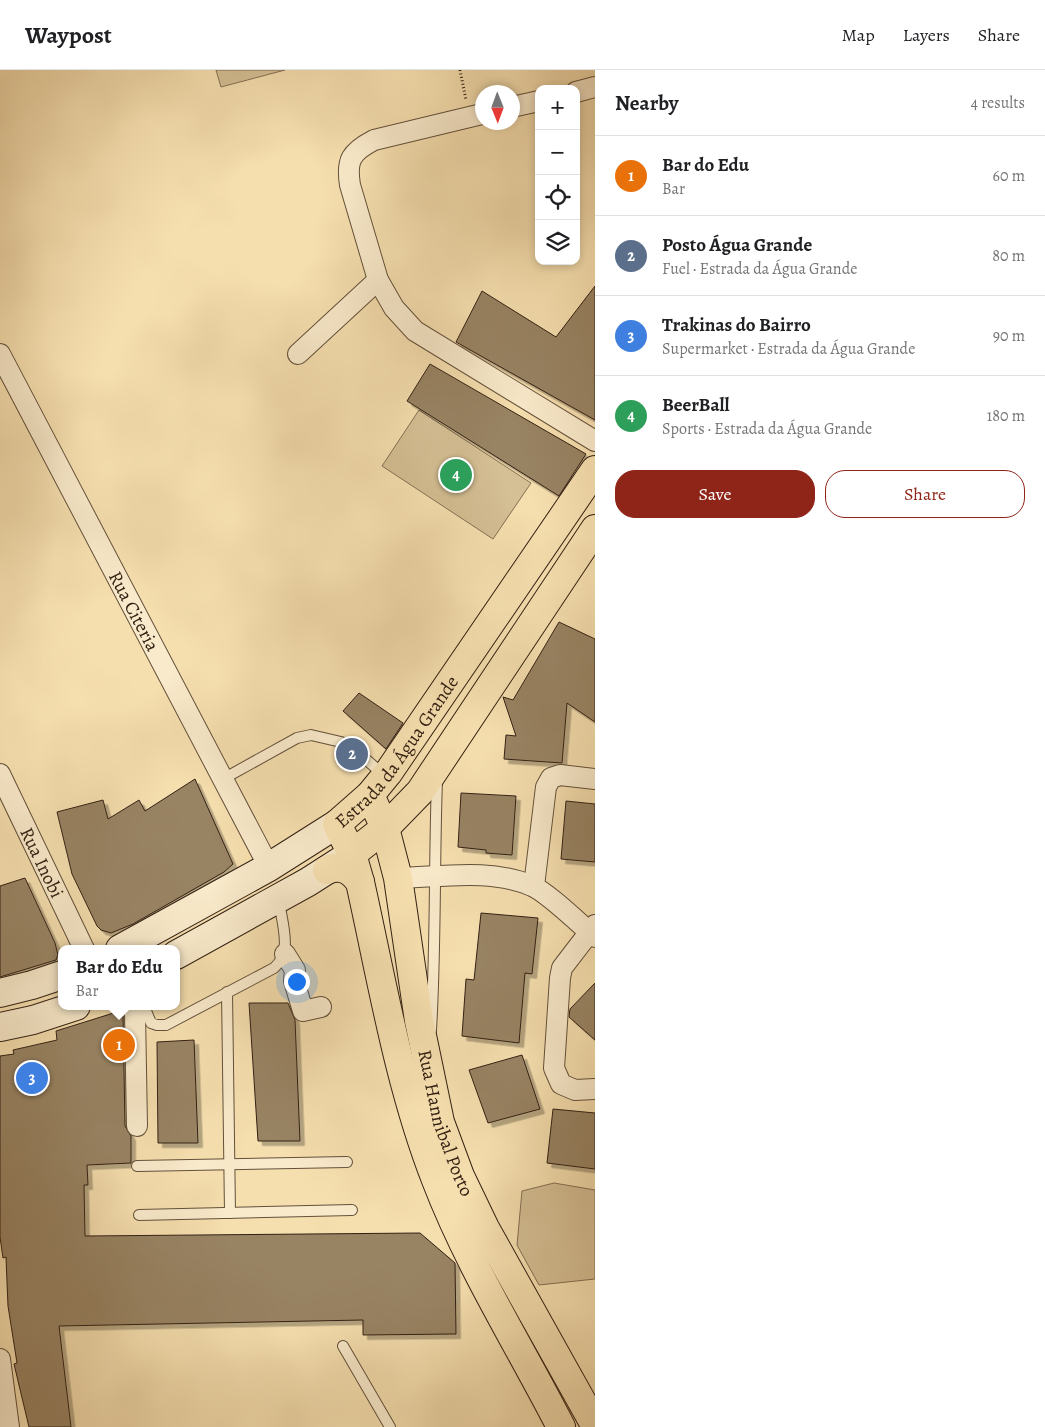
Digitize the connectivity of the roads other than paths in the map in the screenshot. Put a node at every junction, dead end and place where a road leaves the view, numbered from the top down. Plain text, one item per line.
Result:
1 (595, 87) edge
2 (580, 91) edge
3 (535, 102) edge
4 (520, 105) edge
5 (475, 116) edge
6 (378, 280) junction
7 (0, 354) edge
8 (298, 354) dead end
9 (595, 440) edge
10 (595, 470) edge
11 (595, 529) edge
12 (437, 768) junction
13 (0, 774) edge
14 (223, 779) junction
15 (595, 779) edge
16 (377, 785) junction
17 (337, 824) junction
18 (385, 828) junction
19 (352, 854) junction
20 (269, 867) junction
21 (326, 870) junction
22 (434, 877) junction
23 (398, 878) junction
24 (360, 882) junction
25 (534, 886) junction
26 (278, 898) junction
27 (593, 932) edge
28 (82, 945) edge
29 (127, 945) edge
30 (180, 953) edge
31 (285, 954) junction
32 (58, 976) edge
33 (0, 992) edge
34 (227, 992) junction
35 (321, 1007) dead end
36 (64, 1010) edge
37 (133, 1010) edge
38 (146, 1010) edge
39 (0, 1027) edge
40 (429, 1076) junction
41 (595, 1089) edge
42 (137, 1126) dead end
43 (347, 1162) dead end
44 (229, 1164) junction
45 (137, 1166) dead end
46 (352, 1210) dead end
47 (230, 1213) junction
48 (139, 1215) dead end
49 (342, 1346) dead end
50 (0, 1359) edge
51 (595, 1424) edge
52 (9, 1427) edge
53 (390, 1427) edge
54 (561, 1427) edge

1 - 2 street
3 - 4 street
5 - 6 street
6 - 8 street
6 - 9 street
7 - 14 street, Rua Citeria
10 - 16 main road, Estrada da Água Grande
11 - 12 main road, Estrada da Água Grande
12 - 18 main road, Estrada da Água Grande
12 - 22 lane
13 - 28 street, Rua Inobi
14 - 16 lane
14 - 20 street, Rua Citeria
15 - 25 street
16 - 17 main road, Estrada da Água Grande
16 - 18 main road, Rua Hannibal Porto
17 - 19 main road, Rua Hannibal Porto
17 - 20 main road, Estrada da Água Grande
18 - 19 main road, Estrada da Água Grande
18 - 23 main road, Rua Hannibal Porto
19 - 21 main road, Estrada da Água Grande
19 - 24 main road, Rua Hannibal Porto
20 - 29 main road, Estrada da Água Grande
21 - 24 main road
21 - 26 main road, Estrada da Água Grande
22 - 23 street
22 - 25 street
22 - 40 lane
23 - 40 main road, Rua Hannibal Porto
24 - 54 main road, Rua Hannibal Porto
25 - 27 street
26 - 30 main road, Estrada da Água Grande
26 - 31 lane
27 - 41 street
31 - 34 lane
31 - 35 street
32 - 33 main road
34 - 38 lane
34 - 44 lane
36 - 39 main road
37 - 42 street
40 - 51 main road, Rua Hannibal Porto
43 - 44 lane
44 - 45 lane
44 - 47 lane
46 - 47 lane
47 - 48 lane
49 - 53 lane
50 - 52 street

